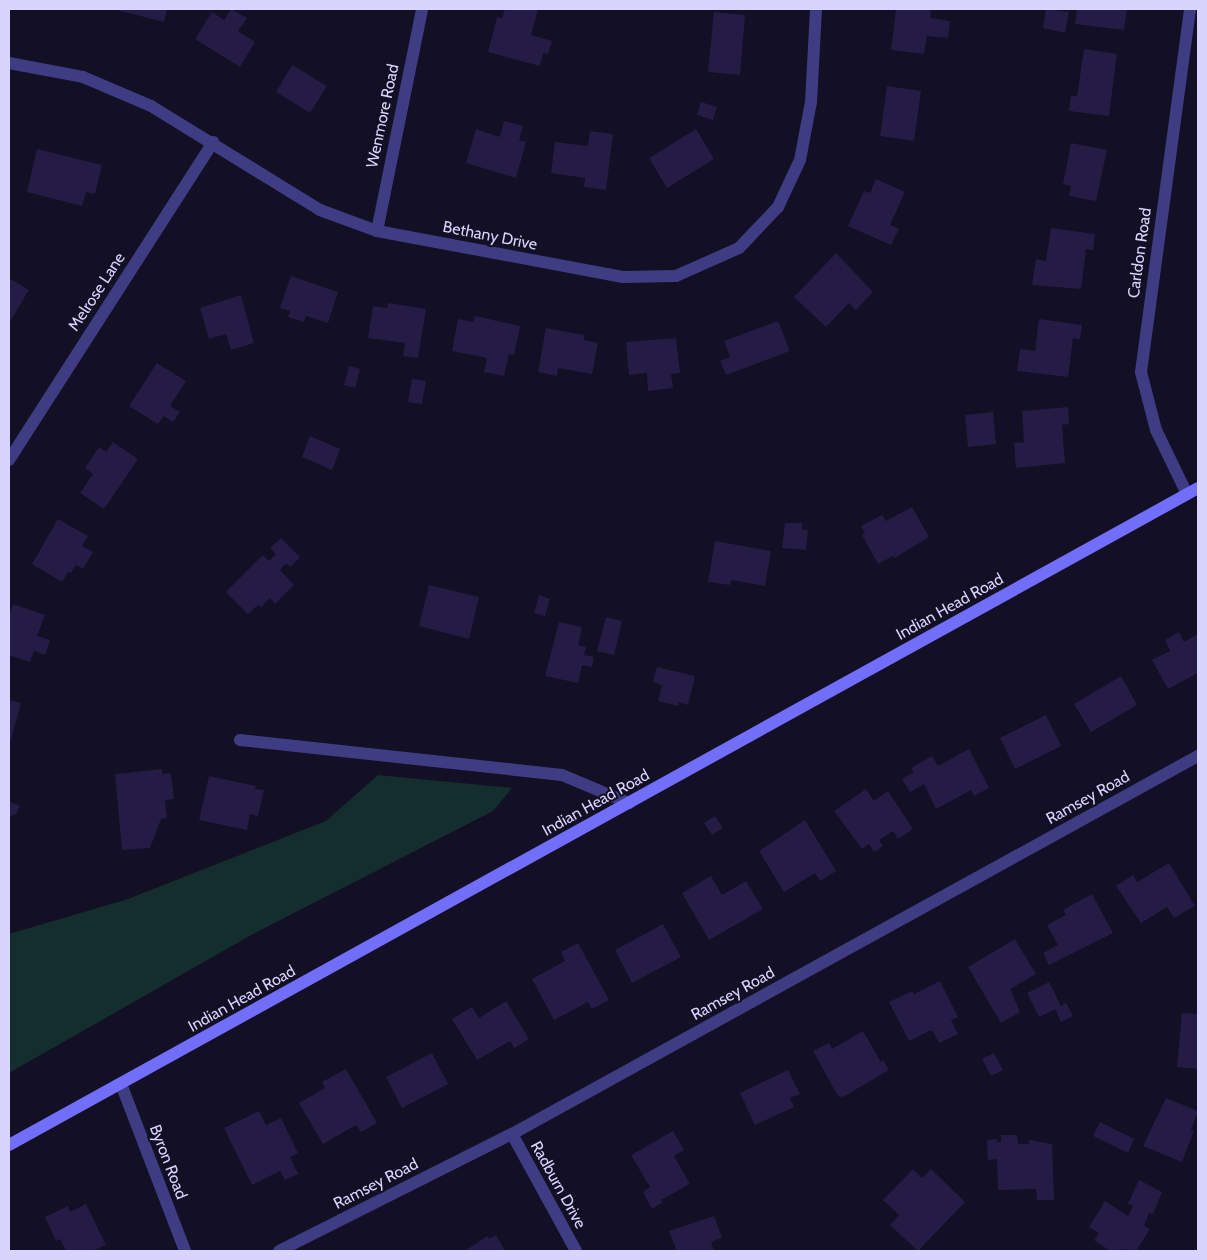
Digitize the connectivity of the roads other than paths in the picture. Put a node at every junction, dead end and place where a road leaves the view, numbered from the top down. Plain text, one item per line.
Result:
1 (422, 9) edge
2 (816, 9) edge
3 (1190, 9) edge
4 (1193, 31) edge
5 (9, 63) edge
6 (212, 142) junction
7 (377, 231) junction
8 (9, 460) edge
9 (1193, 491) edge
10 (240, 740) dead end
11 (1196, 761) edge
12 (629, 803) junction
13 (121, 1084) junction
14 (512, 1134) junction
15 (9, 1145) edge
16 (185, 1251) edge
17 (279, 1251) edge
18 (576, 1251) edge

1 - 7 street, Wenmore Road
2 - 7 street, Bethany Drive
3 - 4 street, Carldon Road
4 - 9 street, Carldon Road
5 - 6 street, Bethany Drive
6 - 7 street, Bethany Drive
6 - 8 street, Melrose Lane
9 - 12 main road, Indian Head Road
10 - 12 street
11 - 14 street, Ramsey Road
12 - 13 main road, Indian Head Road
13 - 15 main road, Indian Head Road
13 - 16 street, Byron Road
14 - 17 street, Ramsey Road
14 - 18 street, Radburn Drive

